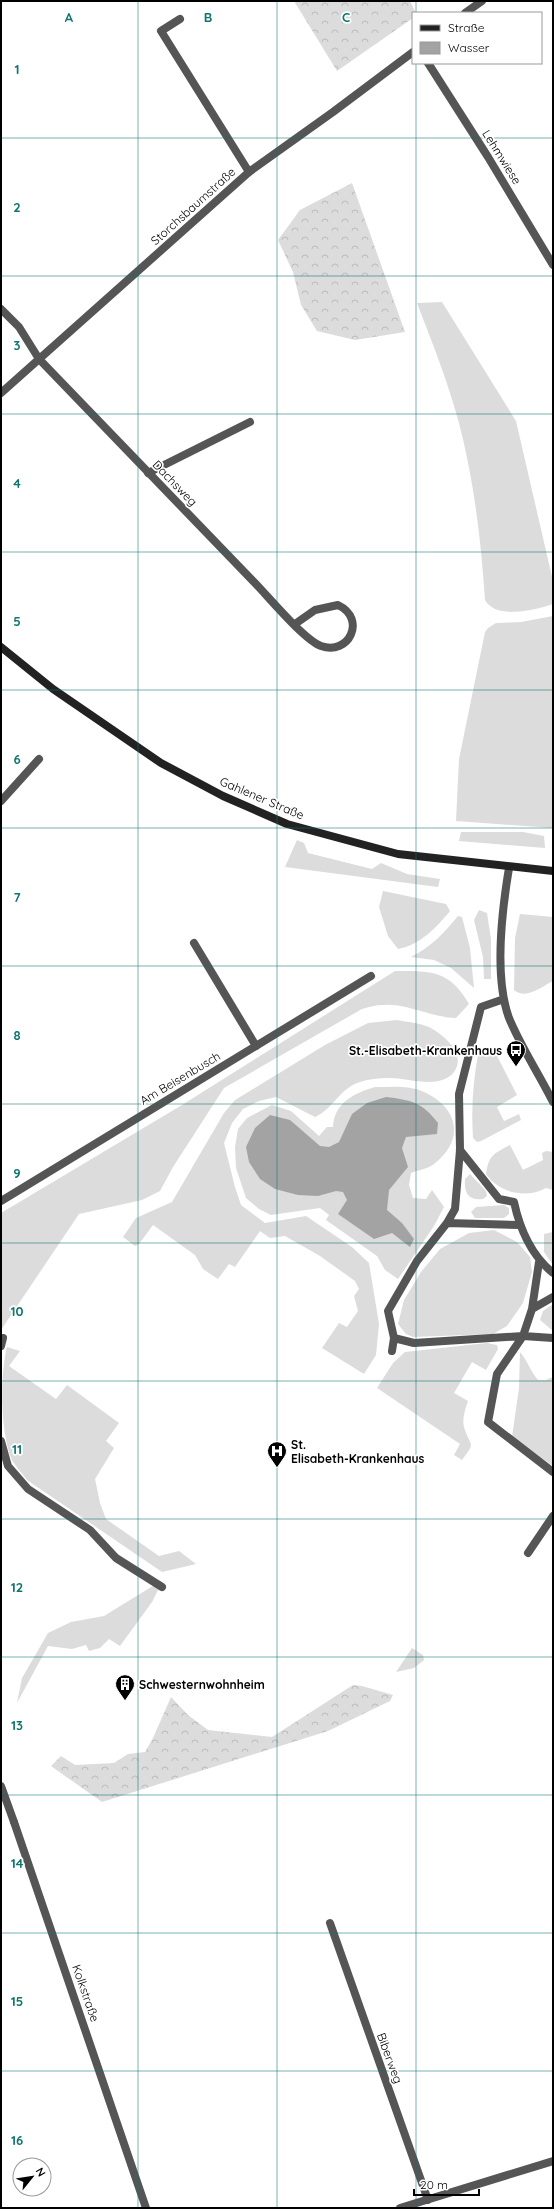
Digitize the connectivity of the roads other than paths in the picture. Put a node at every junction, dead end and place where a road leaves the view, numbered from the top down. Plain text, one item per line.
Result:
1 (482, 1) edge
2 (466, 12) edge
3 (180, 19) dead end
4 (412, 53) edge
5 (429, 64) edge
6 (249, 172) junction
7 (553, 265) edge
8 (1, 309) edge
9 (39, 359) junction
10 (1, 393) edge
11 (250, 422) dead end
12 (148, 473) junction
13 (295, 624) junction
14 (1, 647) edge
15 (39, 759) dead end
16 (1, 801) edge
17 (509, 868) junction
18 (553, 872) edge
19 (194, 943) dead end
20 (371, 976) dead end
21 (504, 999) junction
22 (256, 1046) junction
23 (553, 1102) edge
24 (460, 1150) junction
25 (1, 1200) edge
26 (447, 1223) junction
27 (519, 1225) junction
28 (539, 1262) junction
29 (553, 1273) edge
30 (553, 1297) edge
31 (532, 1309) junction
32 (523, 1336) junction
33 (394, 1338) junction
34 (553, 1338) edge
35 (392, 1351) dead end
36 (1, 1441) edge
37 (553, 1472) edge
38 (553, 1516) edge
39 (528, 1554) dead end
40 (162, 1586) dead end
41 (1, 1786) edge
42 (330, 1924) dead end
43 (553, 2161) edge
44 (428, 2200) junction
45 (146, 2208) edge
46 (400, 2208) edge

1 - 2 street
3 - 6 street
4 - 6 street, Storchsbaumstraße
5 - 7 street, Lehmwiese
6 - 9 street, Storchsbaumstraße
8 - 9 street, Dachsweg
9 - 10 street, Storchsbaumstraße
9 - 12 street, Dachsweg
11 - 12 street
12 - 13 street, Dachsweg
13 - 13 street, Dachsweg
14 - 17 main road, Gahlener Straße
15 - 16 street
17 - 18 main road, Gahlener Straße
17 - 21 street
19 - 22 street
20 - 22 street, Am Beisenbusch
21 - 23 street
21 - 24 street
22 - 25 street, Am Beisenbusch
24 - 26 street
24 - 27 street
26 - 27 street
26 - 33 street
27 - 28 street
28 - 29 street
28 - 31 street
30 - 31 street
31 - 32 street
32 - 33 street
32 - 34 street
32 - 37 street
33 - 35 street
36 - 40 street
38 - 39 street
41 - 45 street, Kolkstraße
42 - 44 street, Biberweg
43 - 44 street
44 - 46 street

